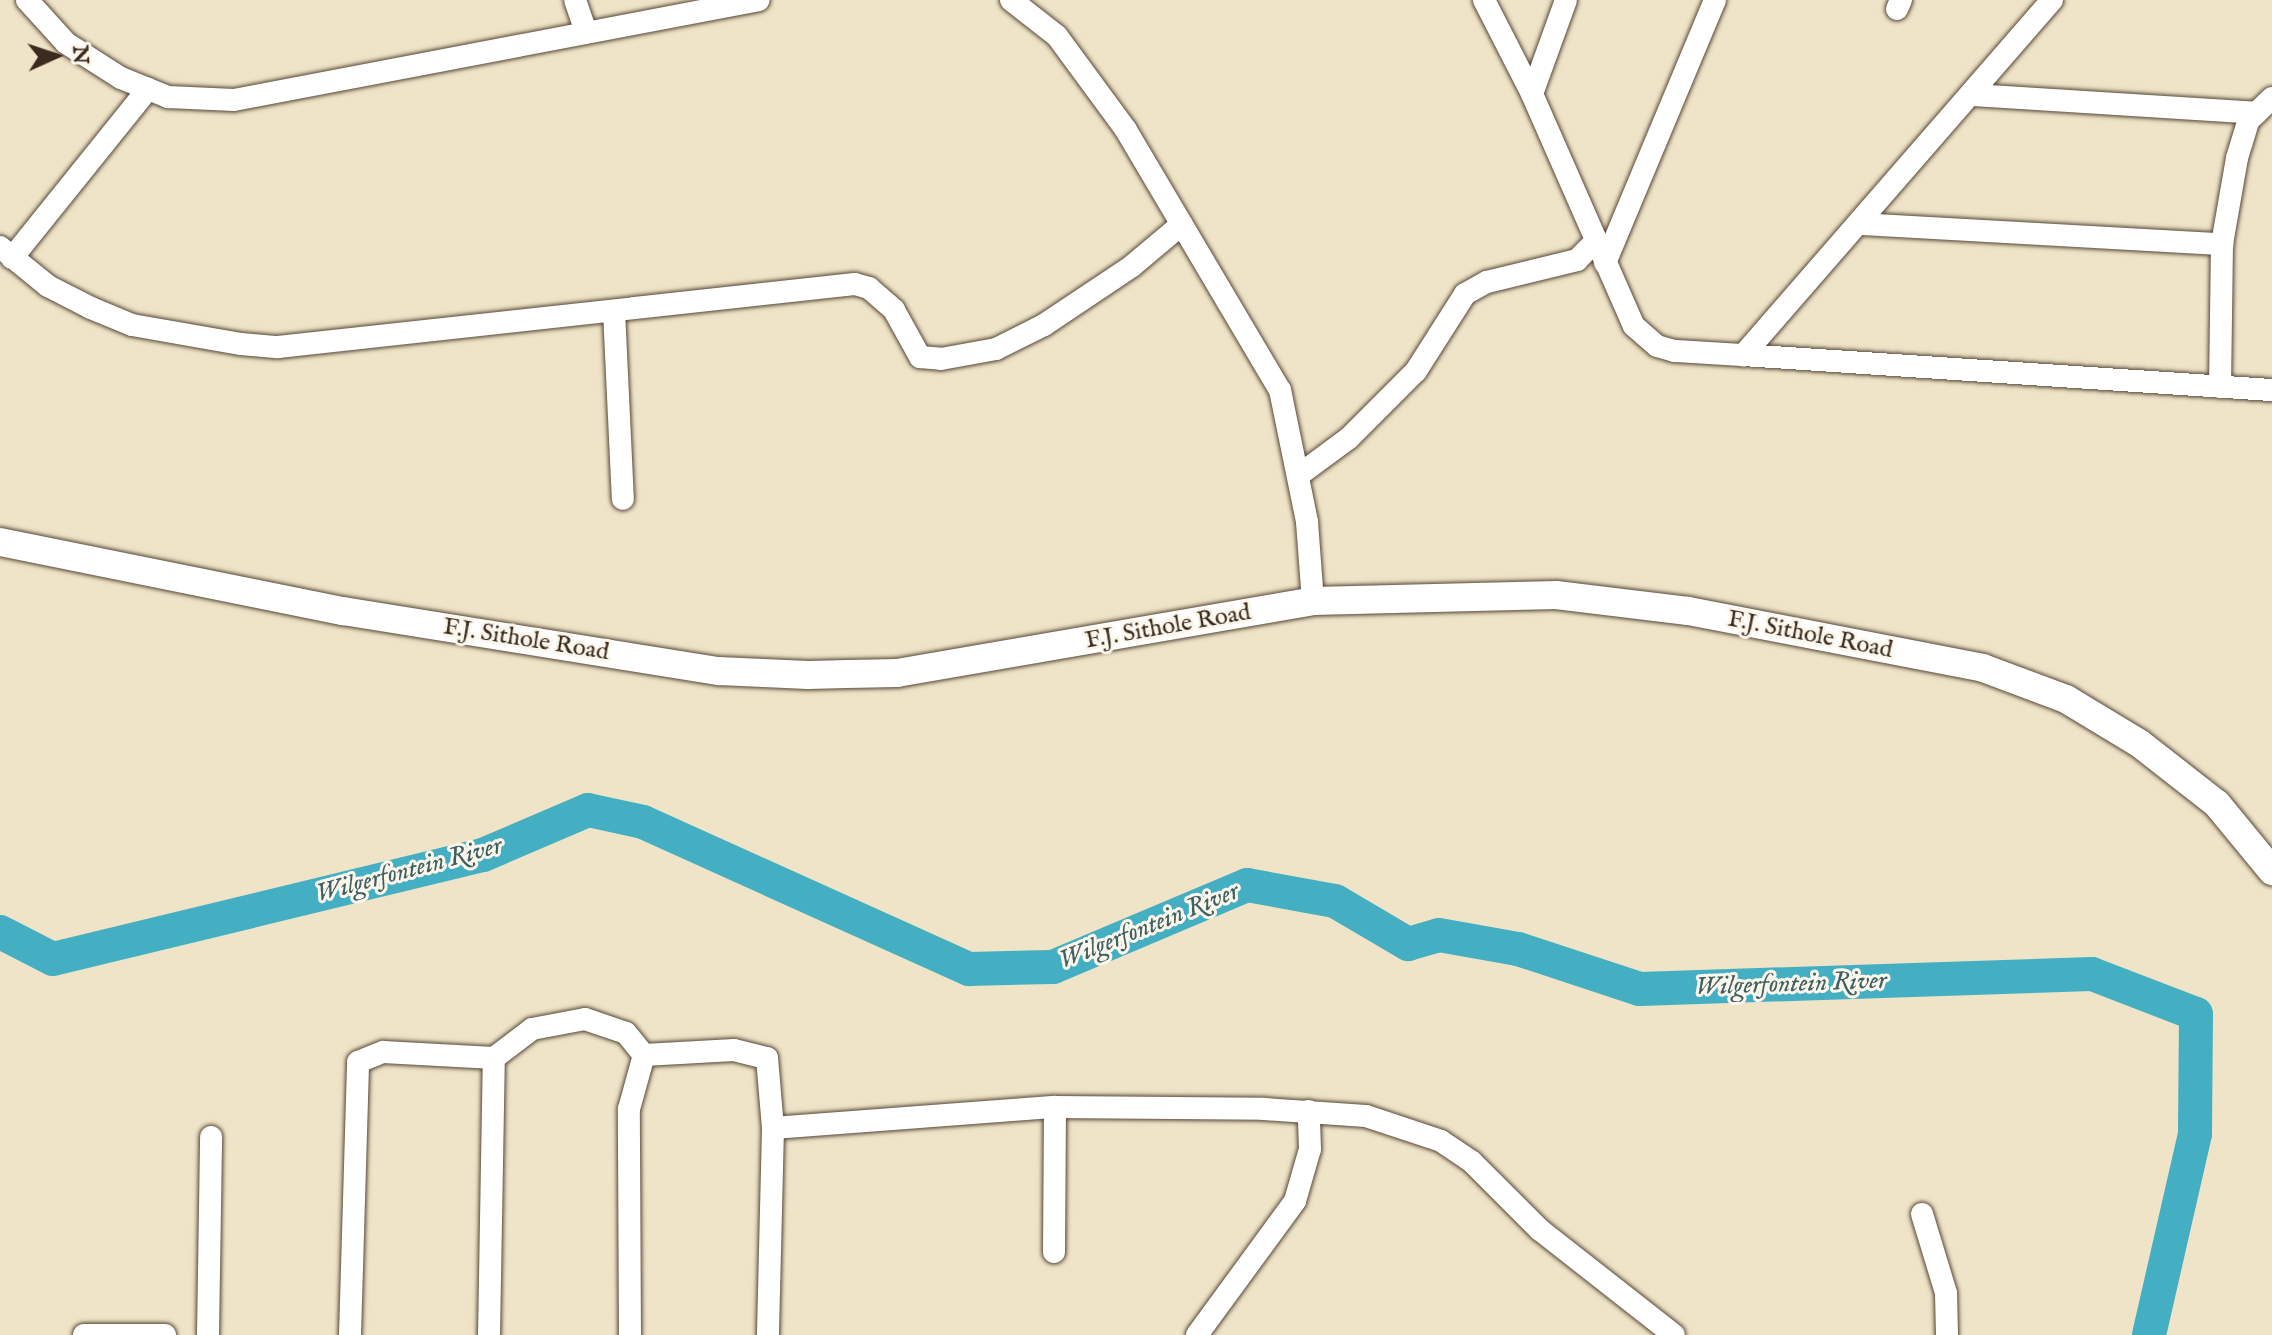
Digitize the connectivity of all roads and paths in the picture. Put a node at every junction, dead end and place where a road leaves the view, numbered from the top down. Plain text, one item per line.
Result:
1 (27, 0) edge
2 (575, 0) edge
3 (759, 0) edge
4 (1011, 0) edge
5 (1484, 0) edge
6 (1566, 0) edge
7 (1715, 0) edge
8 (2052, 0) edge
9 (585, 29) junction
10 (148, 89) junction
11 (1532, 94) junction
12 (1972, 95) junction
13 (2264, 106) edge
14 (1182, 224) junction
15 (1860, 224) junction
16 (1595, 242) junction
17 (2222, 244) junction
18 (6, 252) edge
19 (1605, 263) junction
20 (614, 311) junction
21 (1743, 355) junction
22 (2220, 387) junction
23 (2272, 390) edge
24 (1299, 475) junction
25 (623, 499) dead end
26 (0, 542) edge
27 (1313, 601) junction
28 (2272, 871) edge
29 (644, 1055) junction
30 (494, 1058) junction
31 (1055, 1107) junction
32 (1309, 1111) junction
33 (773, 1128) junction
34 (211, 1137) dead end
35 (1922, 1214) dead end
36 (1054, 1252) dead end
37 (84, 1335) edge
38 (165, 1335) edge
39 (208, 1335) edge
40 (350, 1335) edge
41 (489, 1335) edge
42 (630, 1335) edge
43 (768, 1335) edge
44 (1197, 1335) edge
45 (1674, 1335) edge
46 (1947, 1335) edge

1 - 10 street
2 - 9 street
3 - 9 street
4 - 14 street
5 - 11 street
6 - 11 street
7 - 19 street
8 - 12 street
9 - 10 street
10 - 18 street
11 - 16 street
12 - 13 street
12 - 15 street
13 - 17 street
14 - 20 street
14 - 24 street
15 - 17 street
15 - 21 street
16 - 19 street
16 - 24 street
17 - 22 street
18 - 20 street
19 - 21 street
20 - 25 street
21 - 22 street
22 - 23 street
24 - 27 street
26 - 27 street, F.J. Sithole Road
27 - 28 street, F.J. Sithole Road
29 - 30 street
29 - 33 street
29 - 42 street
30 - 40 street
30 - 41 street
31 - 32 street
31 - 33 street
31 - 36 street
32 - 44 street
32 - 45 street
33 - 43 street
34 - 39 street
35 - 46 street
37 - 38 street

